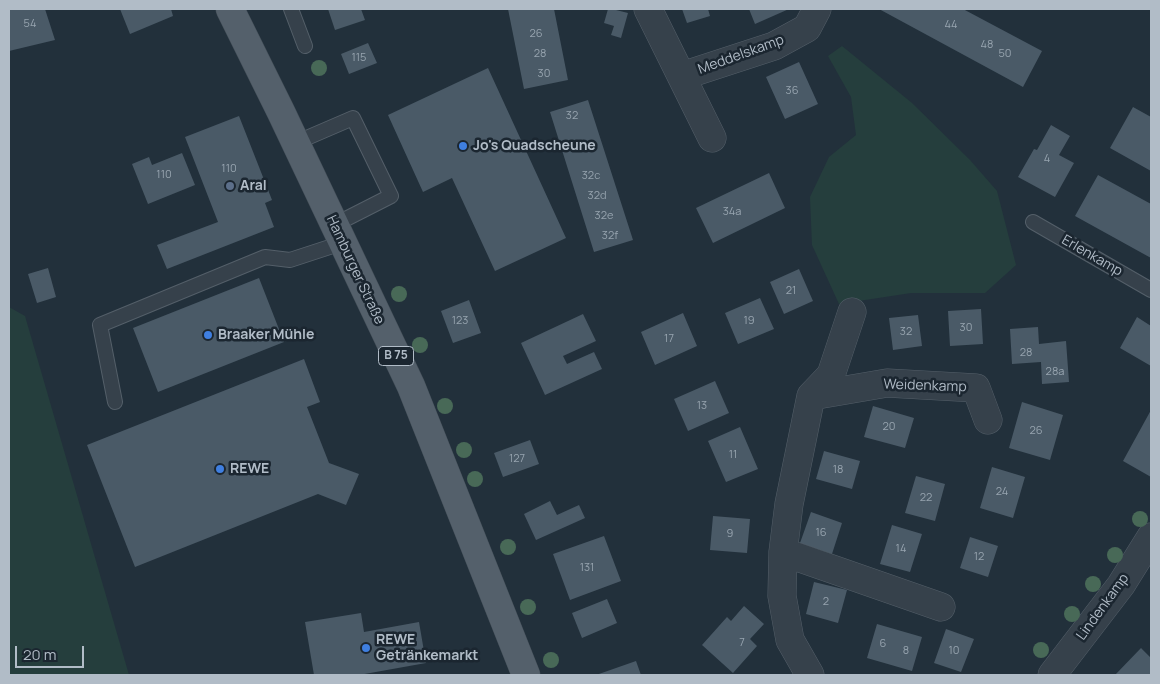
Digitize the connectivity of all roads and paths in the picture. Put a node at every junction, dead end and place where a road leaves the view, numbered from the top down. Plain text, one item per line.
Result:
1 (230, 9) edge
2 (291, 9) edge
3 (648, 9) edge
4 (817, 9) edge
5 (305, 46) dead end
6 (682, 76) junction
7 (712, 138) dead end
8 (295, 143) junction
9 (1033, 222) dead end
10 (338, 234) junction
11 (1151, 290) edge
12 (852, 312) dead end
13 (811, 396) junction
14 (115, 402) dead end
15 (988, 420) dead end
16 (1151, 538) edge
17 (783, 552) junction
18 (941, 607) dead end
19 (526, 675) edge
20 (810, 675) edge
21 (1052, 675) edge

1 - 8 main road, Hamburger Straße / B 75
2 - 5 lane
3 - 6 street, Meddelskamp
4 - 6 street, Meddelskamp
6 - 7 street, Meddelskamp
8 - 10 main road, Hamburger Straße / B 75
8 - 10 lane
9 - 11 lane, Erlenkamp
10 - 14 lane
10 - 19 main road, Hamburger Straße / B 75
12 - 13 street
13 - 15 street, Weidenkamp
13 - 17 street
16 - 21 street, Lindenkamp
17 - 18 street
17 - 20 street

